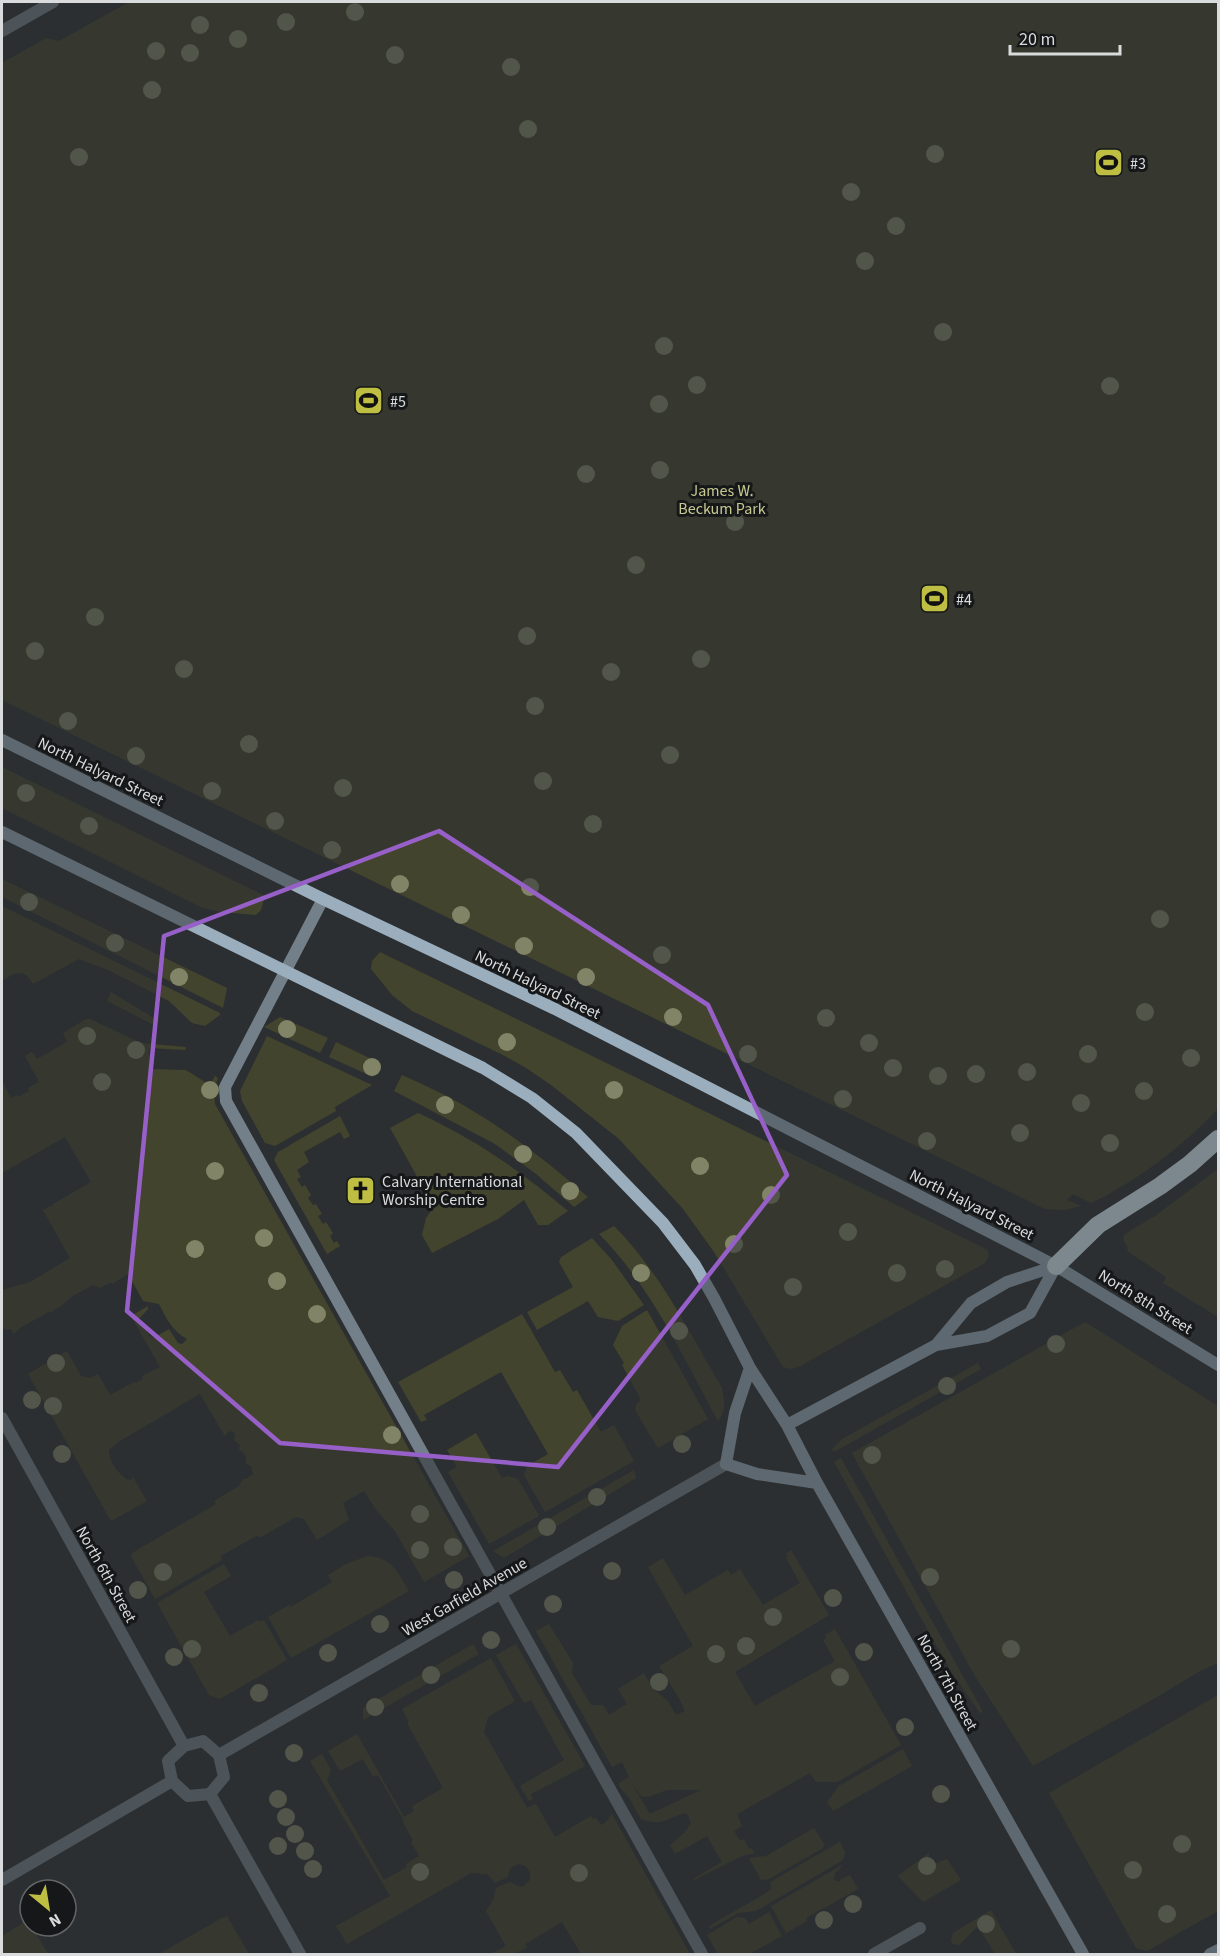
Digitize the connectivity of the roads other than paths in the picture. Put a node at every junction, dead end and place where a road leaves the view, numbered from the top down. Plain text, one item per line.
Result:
1 (53, 2) edge
2 (2, 31) edge
3 (2, 740) edge
4 (2, 832) edge
5 (323, 899) junction
6 (284, 971) junction
7 (1218, 1139) edge
8 (1056, 1266) junction
9 (936, 1345) junction
10 (1218, 1365) edge
11 (750, 1368) junction
12 (2, 1418) edge
13 (787, 1425) junction
14 (726, 1464) junction
15 (817, 1483) junction
16 (502, 1593) junction
17 (184, 1746) junction
18 (219, 1755) junction
19 (172, 1781) junction
20 (210, 1794) junction
21 (2, 1880) edge
22 (920, 1928) dead end
23 (1218, 1950) edge
24 (300, 1954) edge
25 (702, 1954) edge
26 (874, 1954) edge
27 (1083, 1954) edge
28 (1210, 1954) edge

1 - 2 street
3 - 5 main road, North Halyard Street
4 - 6 main road
5 - 6 street
5 - 8 main road, North Halyard Street
6 - 11 main road
6 - 16 street
7 - 8 highway
8 - 9 main road
8 - 9 main road
8 - 10 main road, North 8th Street
9 - 13 main road
11 - 13 main road
11 - 14 main road
12 - 17 street, North 6th Street
13 - 15 main road, North 7th Street
14 - 15 main road
14 - 16 street, West Garfield Avenue
15 - 27 main road, North 7th Street
16 - 18 street, West Garfield Avenue
16 - 25 street
17 - 18 street
17 - 19 street
18 - 20 street
19 - 20 street
19 - 21 street
20 - 24 street
22 - 26 street
23 - 28 main road

